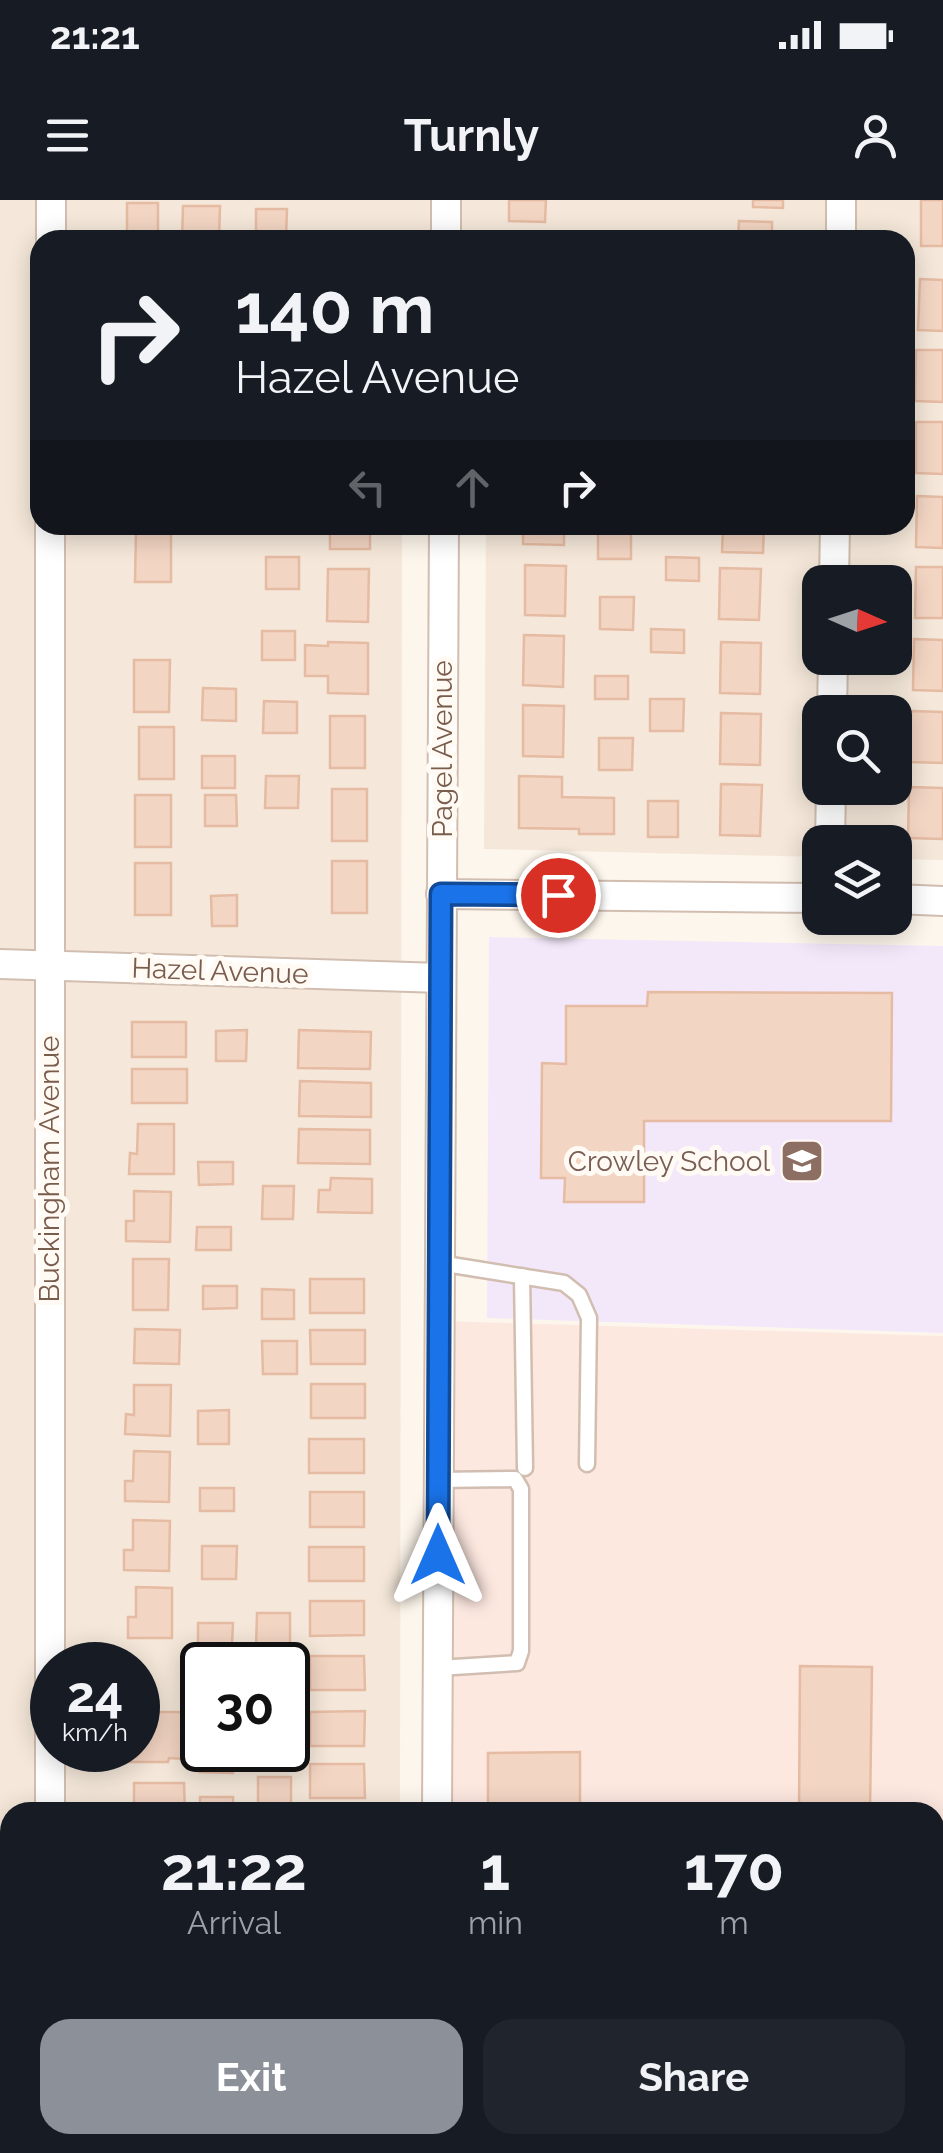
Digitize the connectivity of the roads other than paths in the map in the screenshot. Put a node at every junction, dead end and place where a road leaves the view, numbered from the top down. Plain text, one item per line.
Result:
1 (51, 200) edge
2 (446, 200) edge
3 (842, 200) edge
4 (51, 230) edge
5 (446, 230) edge
6 (841, 230) edge
7 (50, 535) edge
8 (444, 535) edge
9 (836, 535) edge
10 (835, 565) edge
11 (441, 894) junction
12 (802, 898) edge
13 (912, 899) edge
14 (943, 900) edge
15 (0, 964) edge
16 (50, 966) junction
17 (440, 978) junction
18 (439, 1264) junction
19 (522, 1276) junction
20 (587, 1464) dead end
21 (525, 1468) dead end
22 (438, 1480) junction
23 (438, 1668) junction
24 (50, 1802) edge
25 (438, 1802) edge

1 - 4 street
2 - 5 street
3 - 6 street
7 - 16 street, Buckingham Avenue
8 - 11 street, Pagel Avenue
9 - 10 street
11 - 12 street
11 - 17 street, Pagel Avenue
13 - 14 street
15 - 16 street, Hazel Avenue
16 - 17 street, Hazel Avenue
16 - 24 street, Buckingham Avenue
17 - 18 street, Pagel Avenue
18 - 19 lane
18 - 22 street, Pagel Avenue
19 - 20 lane
19 - 21 lane
22 - 23 street, Pagel Avenue
22 - 23 lane
23 - 25 street, Pagel Avenue

